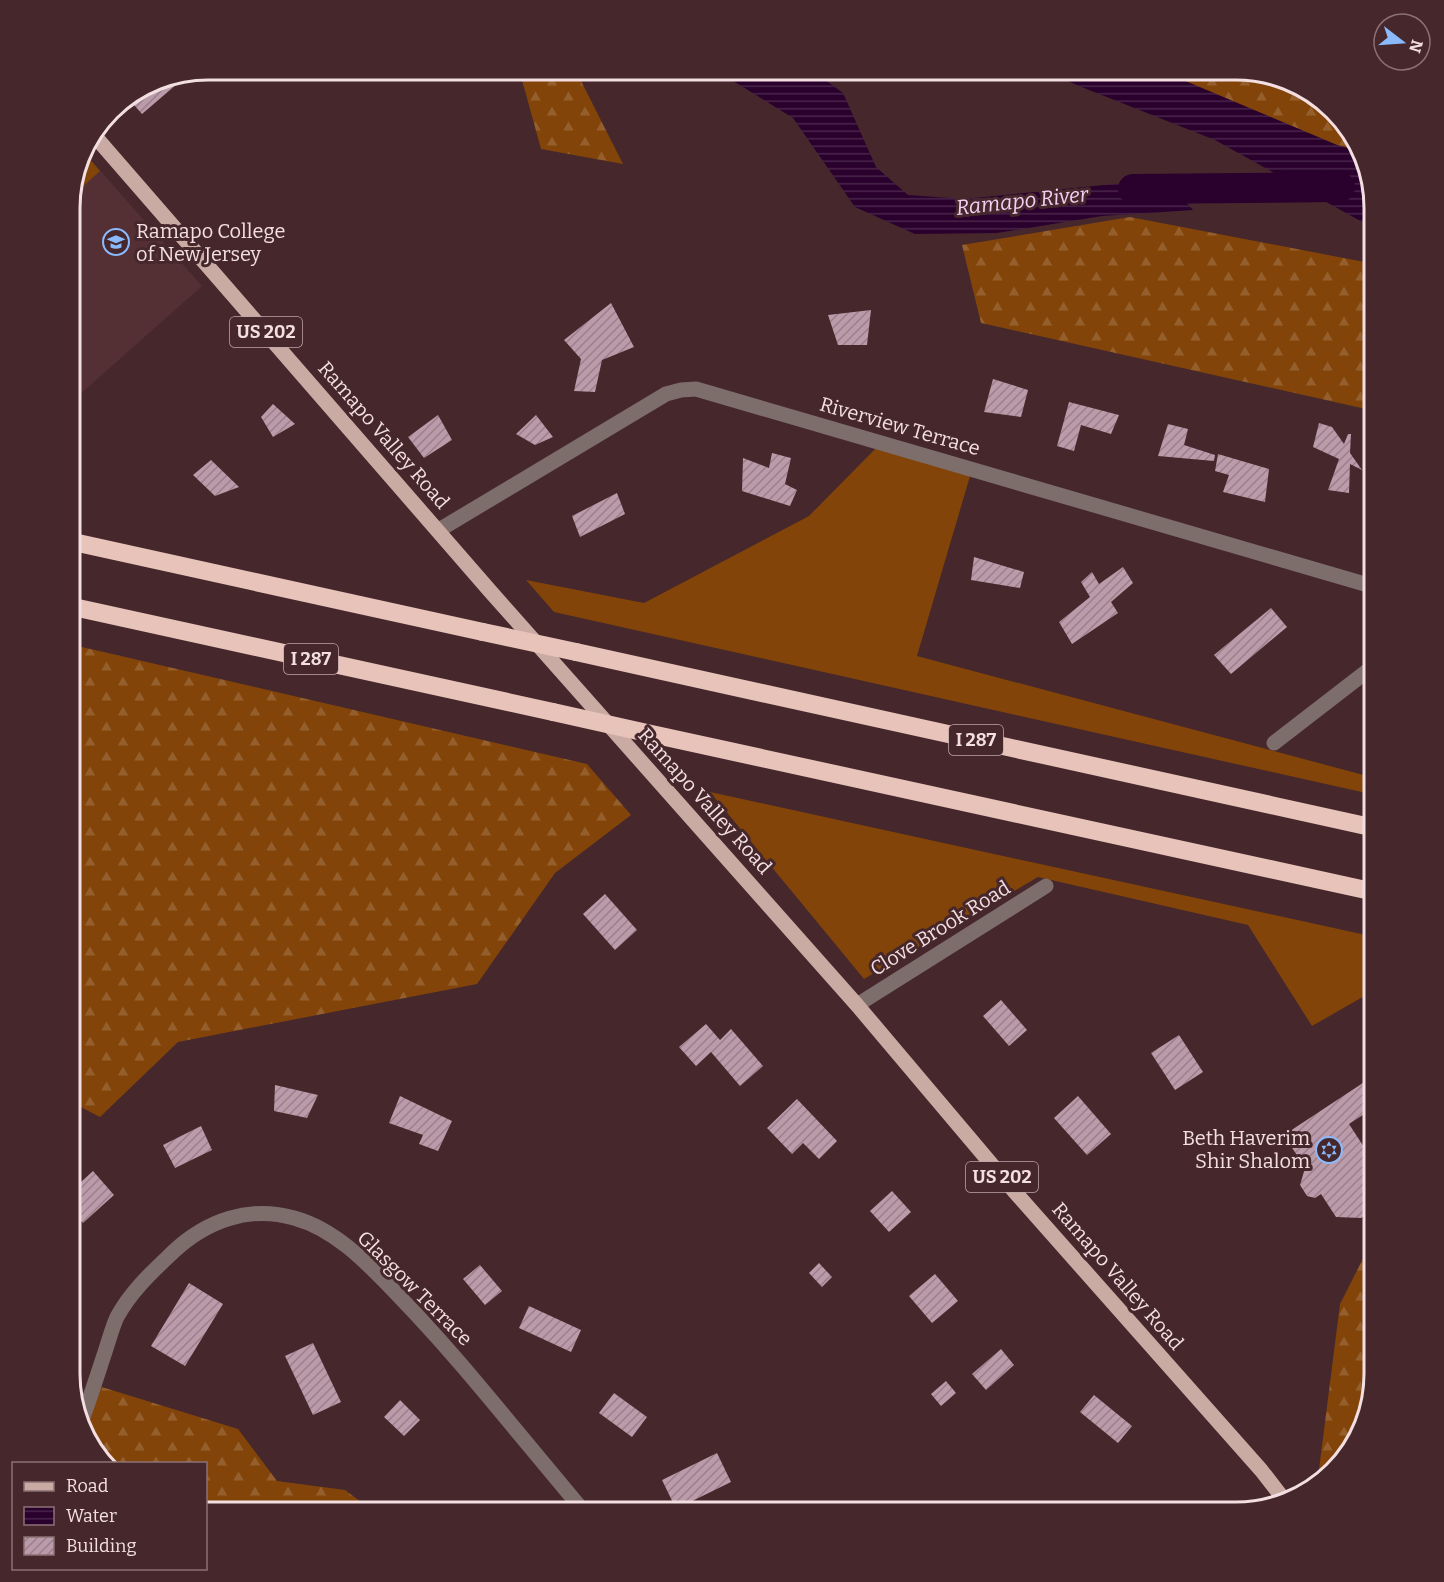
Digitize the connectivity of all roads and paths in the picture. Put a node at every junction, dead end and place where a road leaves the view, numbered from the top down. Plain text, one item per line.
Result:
1 (99, 141) edge
2 (439, 530) junction
3 (80, 543) edge
4 (1364, 584) edge
5 (80, 608) edge
6 (1364, 673) edge
7 (1274, 743) dead end
8 (1364, 826) edge
9 (1046, 886) dead end
10 (1364, 890) edge
11 (857, 1005) junction
12 (85, 1410) edge
13 (1280, 1495) edge
14 (576, 1502) edge

1 - 2 main road, Ramapo Valley Road / US 202
2 - 4 street, Riverview Terrace
2 - 11 main road, Ramapo Valley Road / US 202
3 - 8 highway, I 287, bridge
5 - 10 highway, I 287, bridge
6 - 7 street
9 - 11 street, Clove Brook Road
11 - 13 main road, Ramapo Valley Road / US 202
12 - 14 street, Glasgow Terrace

